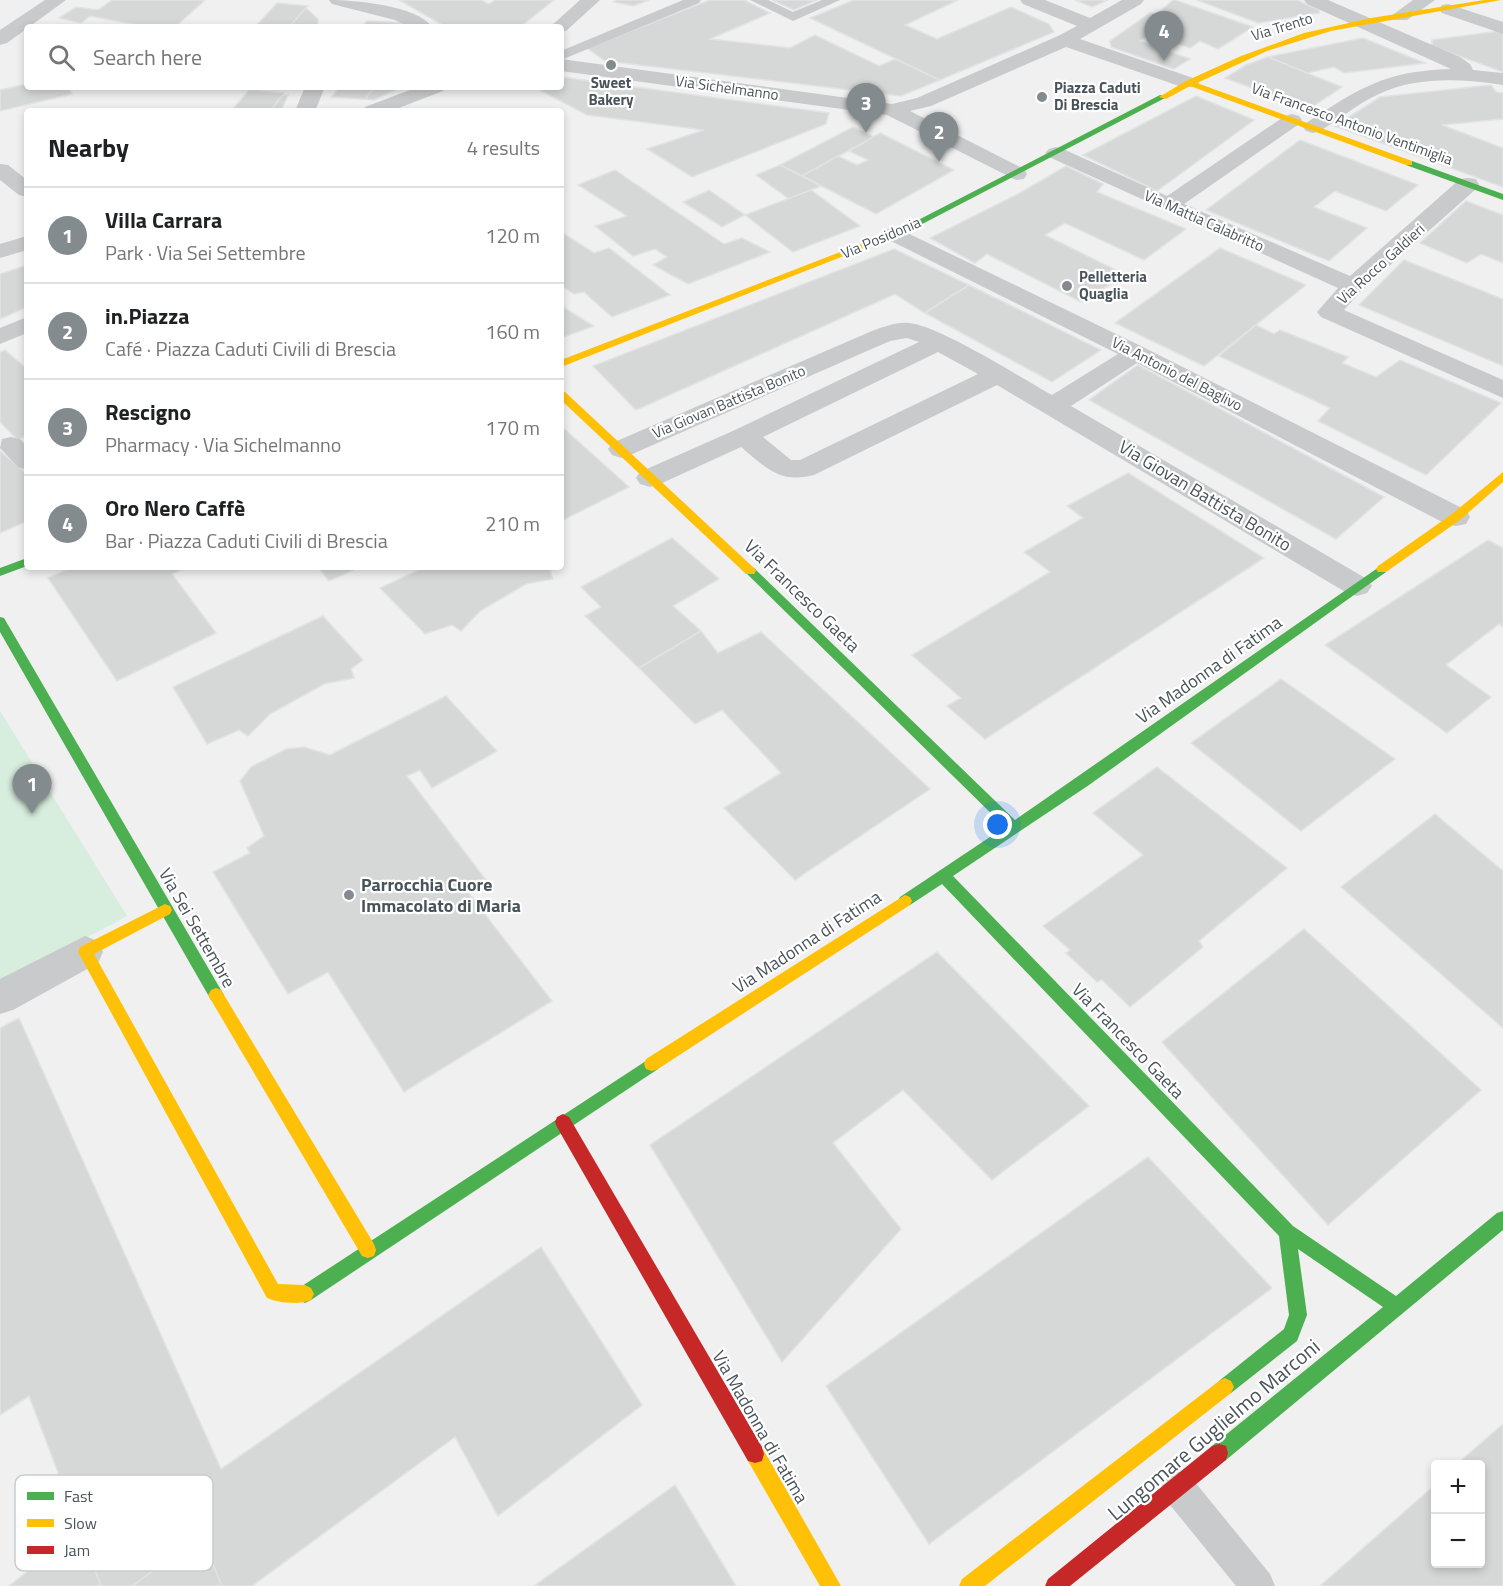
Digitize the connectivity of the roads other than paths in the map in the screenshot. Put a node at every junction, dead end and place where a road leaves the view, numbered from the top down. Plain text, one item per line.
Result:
1 (57, 0) edge
2 (340, 0) edge
3 (591, 0) edge
4 (694, 0) edge
5 (757, 0) edge
6 (833, 0) edge
7 (1029, 0) edge
8 (1135, 0) edge
9 (1313, 0) edge
10 (1426, 0) edge
11 (1497, 0) edge
12 (1448, 9) junction
13 (11, 12) dead end
14 (33, 16) junction
15 (1400, 16) junction
16 (342, 20) dead end
17 (1363, 21) junction
18 (417, 24) edge
19 (563, 24) edge
20 (1092, 25) junction
21 (1503, 28) edge
22 (0, 39) edge
23 (1065, 40) junction
24 (564, 55) edge
25 (564, 66) edge
26 (1465, 74) junction
27 (1503, 79) edge
28 (1189, 83) junction
29 (314, 90) edge
30 (428, 90) edge
31 (306, 108) edge
32 (380, 108) edge
33 (892, 110) junction
34 (1292, 120) junction
35 (1313, 128) junction
36 (1056, 153) junction
37 (0, 170) edge
38 (1016, 174) junction
39 (1468, 184) junction
40 (24, 188) edge
41 (24, 191) edge
42 (1503, 197) edge
43 (0, 198) edge
44 (1168, 205) junction
45 (895, 234) junction
46 (24, 244) edge
47 (0, 251) edge
48 (1353, 286) junction
49 (24, 325) edge
50 (0, 337) edge
51 (939, 342) junction
52 (1136, 352) junction
53 (564, 363) edge
54 (998, 375) junction
55 (1503, 390) edge
56 (564, 397) edge
57 (1053, 406) junction
58 (744, 436) junction
59 (621, 449) junction
60 (1503, 476) edge
61 (650, 478) junction
62 (1456, 517) junction
63 (24, 563) edge
64 (0, 572) edge
65 (1357, 586) junction
66 (0, 621) edge
67 (1014, 827) junction
68 (943, 875) junction
69 (165, 910) junction
70 (85, 952) junction
71 (0, 998) edge
72 (563, 1122) junction
73 (1503, 1219) edge
74 (1287, 1232) junction
75 (368, 1250) junction
76 (1398, 1307) junction
77 (1178, 1488) junction
78 (831, 1586) edge
79 (969, 1586) edge
80 (1055, 1586) edge
81 (1258, 1586) edge

1 - 14 street
2 - 16 street
2 - 18 street
3 - 19 street
4 - 24 lane
5 - 6 lane
7 - 20 street
8 - 20 street
9 - 17 street
10 - 15 street
11 - 12 street, Via Trento
12 - 15 street, Via Trento
12 - 21 street
13 - 14 street
14 - 22 street
15 - 17 street, Via Trento
17 - 26 street
17 - 28 street, Via Trento
20 - 23 street
23 - 28 street
23 - 33 street
25 - 33 street, Via Sichelmanno
26 - 27 street
26 - 35 street
28 - 34 street, Via Francesco Antonio Ventimiglia
28 - 36 street, Via Posidonia
29 - 31 street
30 - 32 street
33 - 38 street
34 - 35 street, Via Francesco Antonio Ventimiglia
34 - 44 street
35 - 39 street, Via Francesco Antonio Ventimiglia
36 - 38 street, Via Posidonia
36 - 44 street, Via Mattia Calabritto
37 - 40 street
38 - 45 street, Via Posidonia
39 - 42 street, Via Francesco Antonio Ventimiglia
39 - 48 street, Via Rocco Galdieri
41 - 43 street
44 - 48 street, Via Mattia Calabritto
45 - 52 street, Via Antonio del Baglivo
45 - 53 street, Via Posidonia
46 - 47 street
48 - 55 street, Via Rocco Galdieri
49 - 50 street
51 - 54 street, Via Giovan Battista Bonito
51 - 58 street, Via Giovan Battista Bonito
51 - 59 street, Via Giovan Battista Bonito
52 - 57 street
52 - 62 street, Via Antonio del Baglivo
54 - 57 street, Via Giovan Battista Bonito
54 - 58 street
56 - 59 street, Via Francesco Gaeta
57 - 65 street, Via Giovan Battista Bonito
58 - 61 street, Via Giovan Battista Bonito
59 - 61 street, Via Francesco Gaeta
60 - 62 street, Via Madonna di Fatima
61 - 67 street, Via Francesco Gaeta
62 - 65 street, Via Madonna di Fatima
63 - 64 street
65 - 67 street, Via Madonna di Fatima
66 - 69 street, Via Sei Settembre
67 - 68 street, Via Madonna di Fatima
68 - 72 street, Via Madonna di Fatima
68 - 74 street, Via Francesco Gaeta
69 - 70 street
69 - 75 street, Via Sei Settembre
70 - 71 street
70 - 75 street
72 - 75 street
72 - 78 street, Via Madonna di Fatima
73 - 76 street, Lungomare Guglielmo Marconi
74 - 76 street, Via Francesco Gaeta
74 - 79 street, Lungomare Guglielmo Marconi
76 - 77 street, Lungomare Guglielmo Marconi
77 - 80 street, Lungomare Guglielmo Marconi
77 - 81 lane

